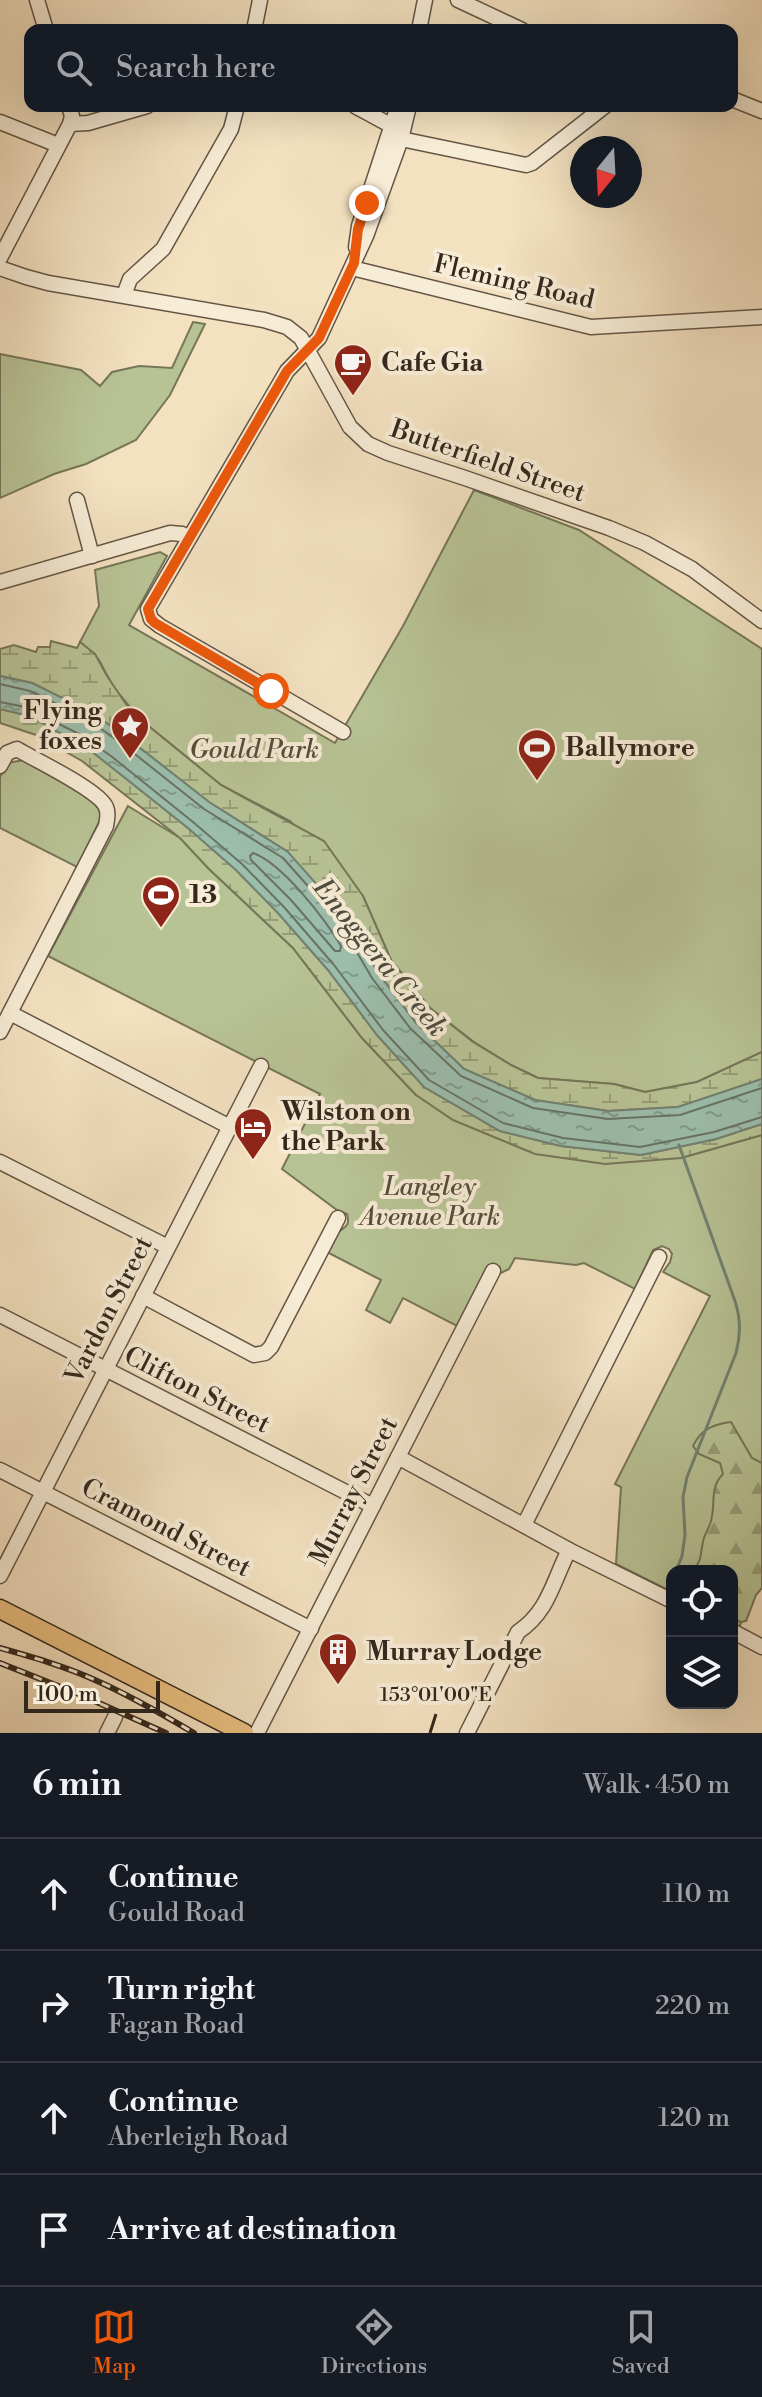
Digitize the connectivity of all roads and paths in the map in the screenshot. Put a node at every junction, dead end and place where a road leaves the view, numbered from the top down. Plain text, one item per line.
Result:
1 (37, 0) edge
2 (260, 0) edge
3 (425, 0) edge
4 (458, 0) edge
5 (44, 24) edge
6 (255, 24) edge
7 (420, 24) edge
8 (509, 24) edge
9 (738, 101) edge
10 (762, 111) edge
11 (71, 112) edge
12 (126, 112) edge
13 (235, 112) edge
14 (366, 112) edge
15 (396, 112) edge
16 (408, 112) edge
17 (597, 112) edge
18 (0, 122) edge
19 (70, 124) junction
20 (392, 126) junction
21 (401, 139) junction
22 (58, 145) junction
23 (0, 258) edge
24 (353, 266) junction
25 (0, 268) edge
26 (124, 295) junction
27 (762, 317) edge
28 (308, 352) junction
29 (77, 500) dead end
30 (188, 537) junction
31 (92, 556) junction
32 (0, 582) edge
33 (762, 621) edge
34 (343, 732) dead end
35 (0, 766) edge
36 (10, 1013) junction
37 (0, 1032) edge
38 (261, 1066) dead end
39 (230, 1127) junction
40 (0, 1162) edge
41 (338, 1218) dead end
42 (168, 1247) junction
43 (659, 1257) dead end
44 (493, 1271) dead end
45 (143, 1296) junction
46 (0, 1315) edge
47 (106, 1370) junction
48 (398, 1457) junction
49 (0, 1470) edge
50 (43, 1492) junction
51 (373, 1506) junction
52 (524, 1525) junction
53 (569, 1550) junction
54 (0, 1576) edge
55 (666, 1598) edge
56 (0, 1609) edge
57 (311, 1629) junction
58 (738, 1634) edge
59 (762, 1647) edge
60 (115, 1717) dead end
61 (107, 1733) edge
62 (244, 1733) edge
63 (257, 1733) edge
64 (467, 1733) edge

1 - 5 street
2 - 6 street
3 - 7 street
4 - 8 street
9 - 10 street
11 - 19 street
12 - 19 street
13 - 26 street
14 - 20 street
15 - 20 street
16 - 21 street
17 - 21 street
18 - 22 street
19 - 22 street
20 - 24 street
21 - 24 street
22 - 23 street
24 - 27 street, Fleming Road
24 - 28 street
25 - 26 street, Butterfield Street
26 - 28 street, Butterfield Street
28 - 30 street
28 - 33 street, Butterfield Street
29 - 31 street
30 - 31 street
30 - 34 street
31 - 32 street
35 - 36 street
36 - 37 street
36 - 39 street
38 - 39 street, Vardon Street
39 - 42 street, Vardon Street
40 - 42 street
41 - 45 street
42 - 45 street, Vardon Street
43 - 52 street
44 - 48 street, Murray Street
45 - 47 street, Vardon Street
46 - 47 street, Clifton Street
47 - 50 street, Vardon Street
47 - 51 street, Clifton Street
48 - 51 street, Murray Street
48 - 52 street
49 - 50 street, Cramond Street
50 - 54 street, Vardon Street
50 - 57 street, Cramond Street
51 - 57 street, Murray Street
52 - 53 street
53 - 55 street
53 - 64 street
56 - 62 main road
57 - 63 street, Murray Street
58 - 59 street
60 - 61 street

